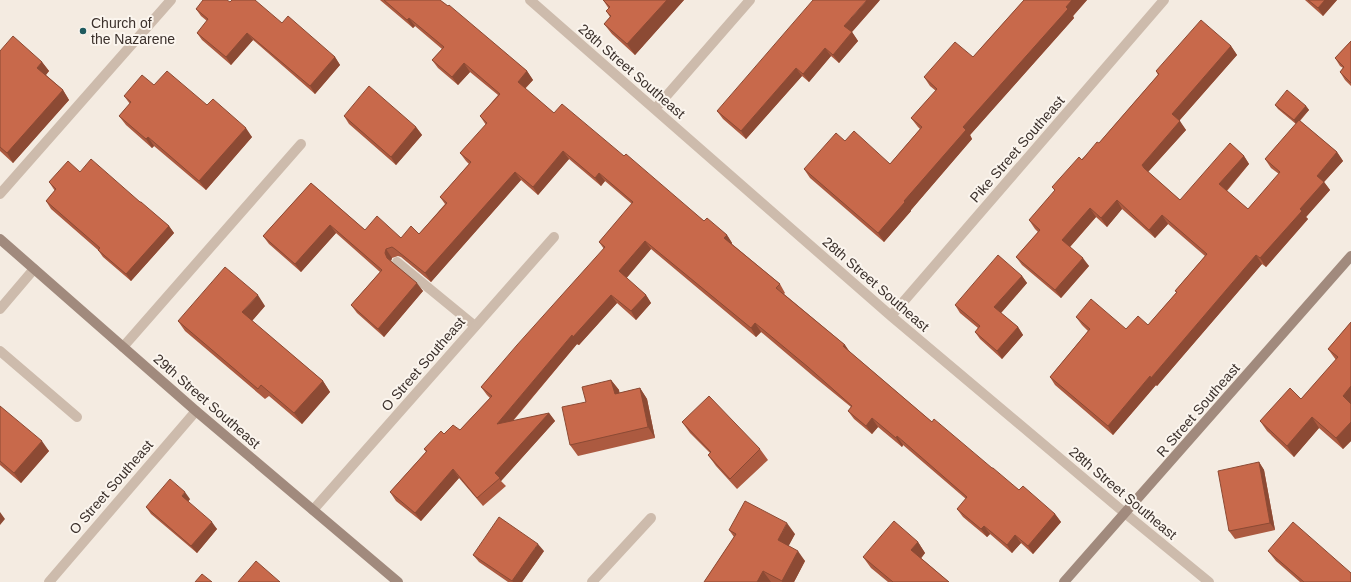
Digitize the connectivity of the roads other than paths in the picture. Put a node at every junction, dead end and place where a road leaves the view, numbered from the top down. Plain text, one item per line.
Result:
1 (170, 0) edge
2 (530, 0) edge
3 (750, 0) edge
4 (1164, 0) edge
5 (655, 109) junction
6 (301, 144) dead end
7 (0, 194) edge
8 (554, 237) dead end
9 (0, 239) edge
10 (1351, 256) edge
11 (398, 262) edge
12 (34, 269) junction
13 (0, 309) edge
14 (891, 316) junction
15 (475, 326) junction
16 (123, 348) junction
17 (0, 351) edge
18 (196, 411) junction
19 (77, 417) dead end
20 (313, 510) junction
21 (1126, 514) junction
22 (651, 518) dead end
23 (49, 582) edge
24 (398, 582) edge
25 (592, 582) edge
26 (1064, 582) edge
27 (1209, 582) edge

1 - 7 street
2 - 5 street, 28th Street Southeast
3 - 5 street
4 - 14 street, Pike Street Southeast
5 - 14 street, 28th Street Southeast
6 - 16 street
8 - 15 street, O Street Southeast
9 - 12 street, 29th Street Southeast
10 - 21 street, R Street Southeast
11 - 15 street
12 - 13 street
12 - 16 street, 29th Street Southeast
14 - 21 street, 28th Street Southeast
15 - 20 street, O Street Southeast
16 - 18 street, 29th Street Southeast
17 - 19 street
18 - 20 street, 29th Street Southeast
18 - 23 street, O Street Southeast
20 - 24 street, 29th Street Southeast
21 - 26 street, R Street Southeast
21 - 27 street, 28th Street Southeast
22 - 25 street

